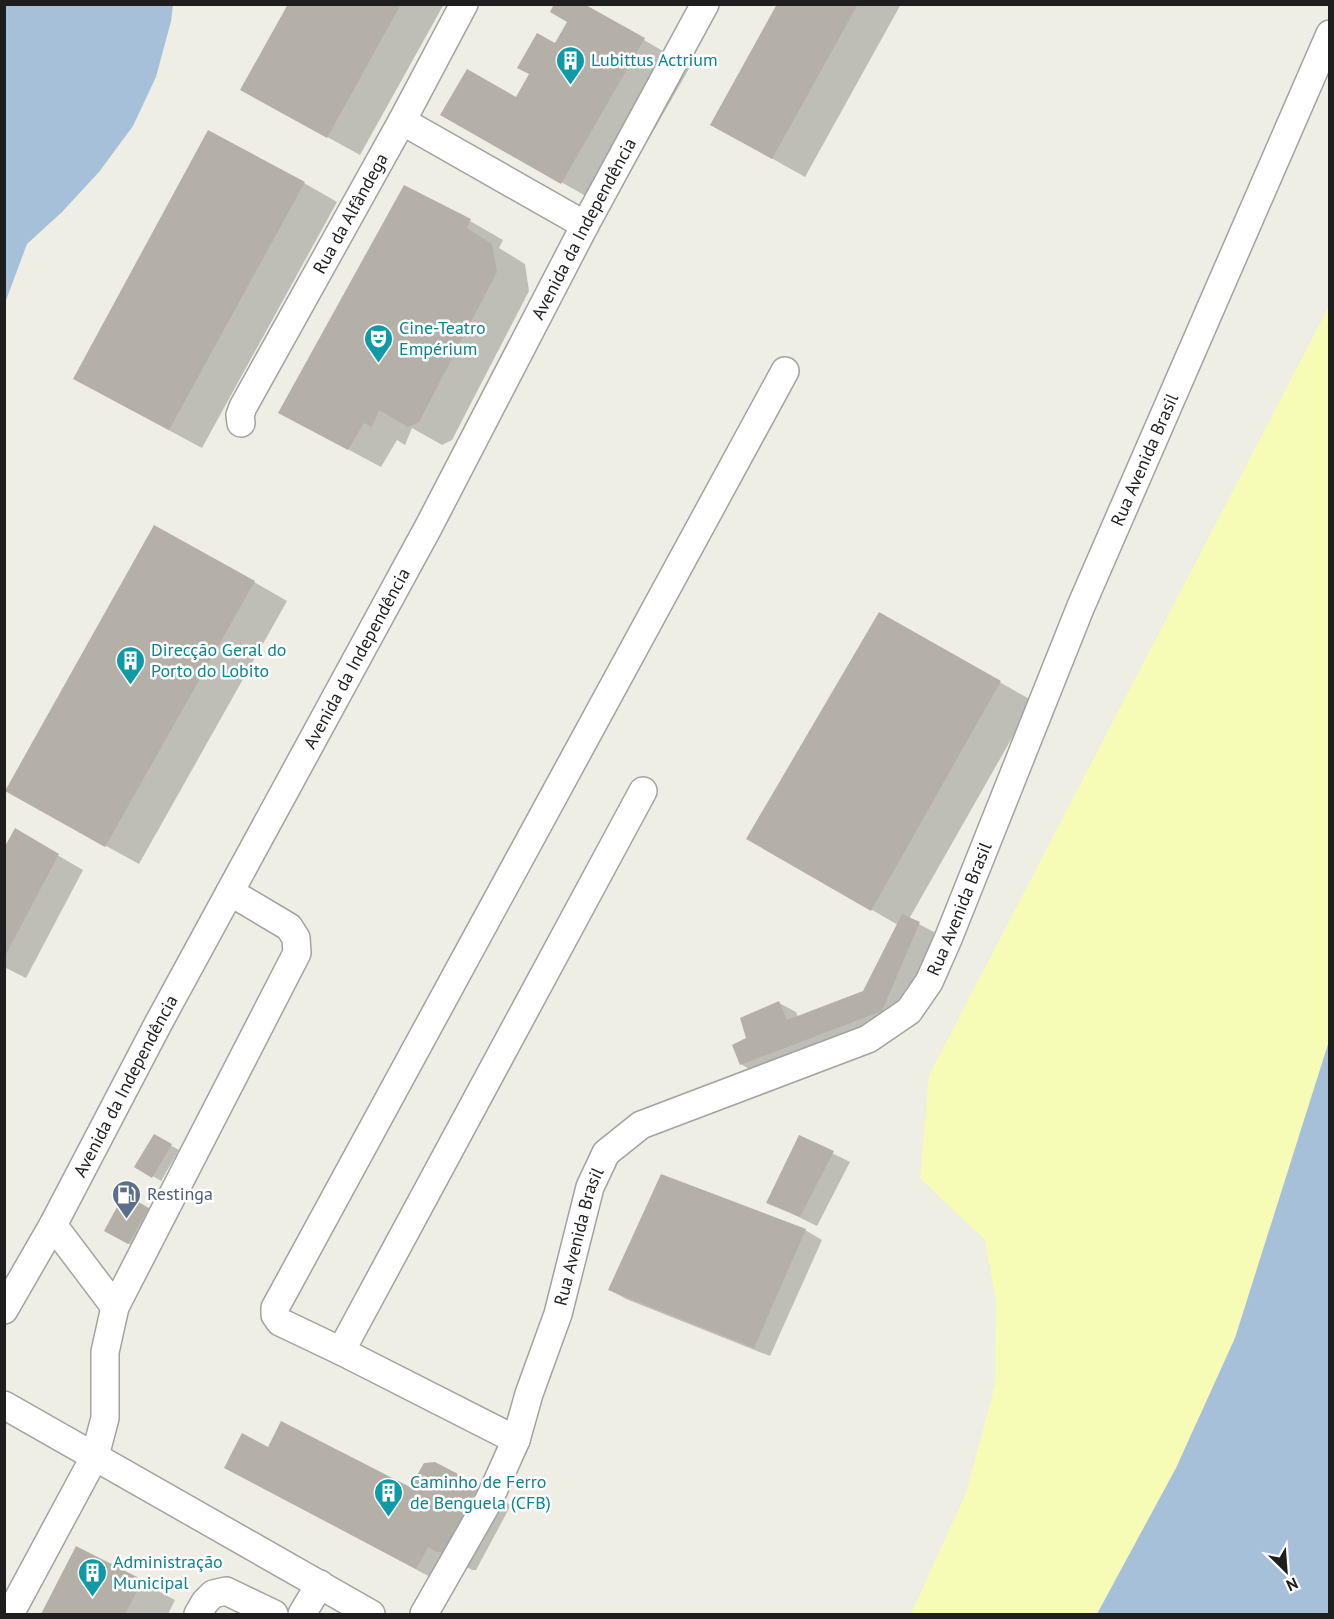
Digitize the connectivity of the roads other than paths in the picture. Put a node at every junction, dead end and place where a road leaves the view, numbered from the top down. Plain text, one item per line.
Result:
1 (464, 4) edge
2 (705, 4) edge
3 (1329, 34) edge
4 (402, 121) junction
5 (585, 225) junction
6 (784, 371) dead end
7 (241, 423) dead end
8 (643, 791) dead end
9 (230, 892) junction
10 (53, 1225) junction
11 (115, 1307) junction
12 (4, 1310) edge
13 (341, 1351) junction
14 (4, 1406) edge
15 (516, 1440) junction
16 (95, 1456) junction
17 (320, 1584) junction
18 (10, 1614) edge
19 (198, 1614) edge
20 (274, 1614) edge
21 (302, 1614) edge
22 (371, 1614) edge
23 (424, 1614) edge

1 - 4 street, Rua da Alfândega
2 - 5 street, Avenida da Independência
3 - 15 street, Rua Avenida Brasil
4 - 5 street
4 - 7 street, Rua da Alfândega
5 - 9 street, Avenida da Independência
6 - 13 street
8 - 13 street
9 - 10 street, Avenida da Independência
9 - 11 street
10 - 11 street
10 - 12 street, Avenida da Independência
11 - 16 street
13 - 15 street
14 - 16 street
15 - 23 street, Rua Avenida Brasil
16 - 17 street
16 - 18 street
17 - 21 street
17 - 22 street
19 - 20 street

